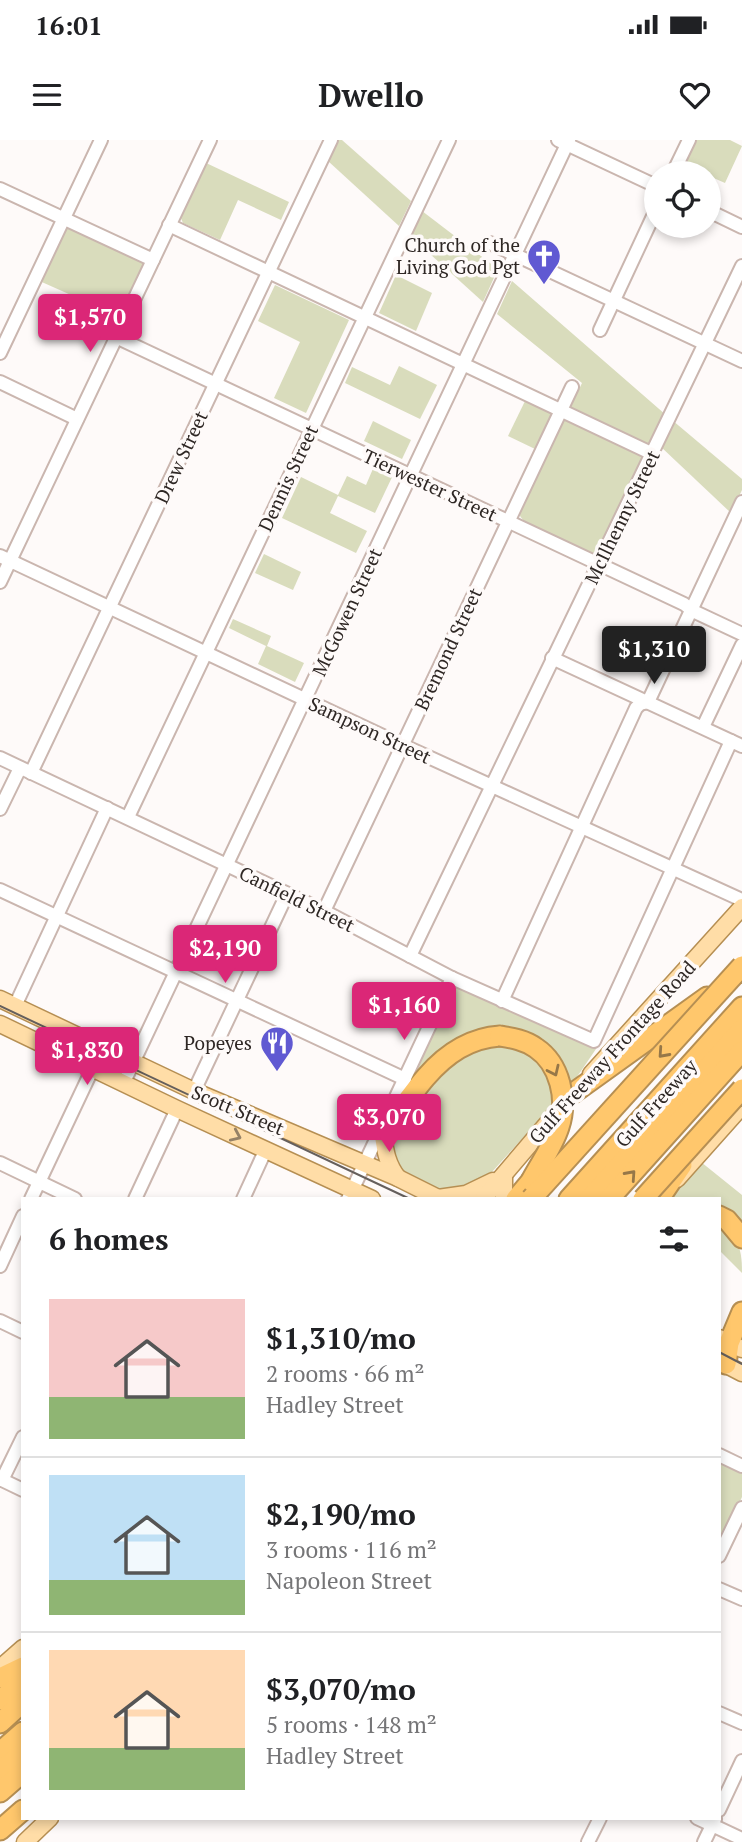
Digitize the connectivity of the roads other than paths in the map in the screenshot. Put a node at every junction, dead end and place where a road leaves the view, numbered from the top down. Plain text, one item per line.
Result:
1 (101, 140) edge
2 (210, 140) edge
3 (331, 140) edge
4 (449, 140) edge
5 (689, 140) edge
6 (565, 141) edge
7 (679, 161) edge
8 (644, 180) edge
9 (0, 189) edge
10 (721, 217) edge
11 (63, 219) junction
12 (169, 225) junction
13 (742, 227) edge
14 (644, 236) edge
15 (490, 243) dead end
16 (516, 254) junction
17 (153, 260) junction
18 (742, 266) edge
19 (268, 272) junction
20 (614, 301) junction
21 (364, 318) junction
22 (600, 330) dead end
23 (116, 337) junction
24 (704, 344) junction
25 (0, 353) edge
26 (742, 361) edge
27 (464, 364) junction
28 (0, 382) edge
29 (215, 383) junction
30 (572, 387) dead end
31 (562, 410) junction
32 (77, 419) junction
33 (312, 429) junction
34 (653, 454) junction
35 (412, 476) junction
36 (742, 502) edge
37 (508, 522) junction
38 (5, 558) edge
39 (599, 565) junction
40 (0, 582) edge
41 (110, 607) junction
42 (693, 611) junction
43 (742, 634) edge
44 (742, 645) edge
45 (206, 653) junction
46 (552, 659) junction
47 (306, 700) junction
48 (648, 702) junction
49 (704, 727) junction
50 (737, 744) edge
51 (402, 745) junction
52 (0, 758) edge
53 (26, 770) junction
54 (491, 786) junction
55 (107, 808) junction
56 (0, 809) edge
57 (128, 817) junction
58 (581, 826) junction
59 (228, 865) junction
60 (673, 868) junction
61 (0, 890) edge
62 (287, 894) junction
63 (742, 900) edge
64 (742, 907) edge
65 (324, 911) junction
66 (57, 917) junction
67 (410, 956) junction
68 (742, 966) edge
69 (742, 972) edge
70 (176, 974) junction
71 (452, 978) junction
72 (0, 999) edge
73 (502, 1000) junction
74 (236, 1002) junction
75 (15, 1006) junction
76 (742, 1007) edge
77 (742, 1029) edge
78 (2, 1030) edge
79 (742, 1051) edge
80 (133, 1062) junction
81 (92, 1070) junction
82 (742, 1078) edge
83 (405, 1079) junction
84 (122, 1084) junction
85 (742, 1089) edge
86 (194, 1091) junction
87 (572, 1094) junction
88 (742, 1105) edge
89 (177, 1110) junction
90 (384, 1125) junction
91 (637, 1146) junction
92 (265, 1149) junction
93 (0, 1163) edge
94 (365, 1164) junction
95 (504, 1175) junction
96 (398, 1178) junction
97 (39, 1182) junction
98 (351, 1194) edge
99 (32, 1197) edge
100 (71, 1197) edge
101 (136, 1197) edge
102 (244, 1197) edge
103 (437, 1197) edge
104 (445, 1197) edge
105 (485, 1197) edge
106 (504, 1197) edge
107 (518, 1197) edge
108 (533, 1197) edge
109 (572, 1197) edge
110 (591, 1197) edge
111 (610, 1197) edge
112 (644, 1197) edge
113 (660, 1197) edge
114 (661, 1197) edge
115 (721, 1217) edge
116 (21, 1220) edge
117 (742, 1238) edge
118 (0, 1266) edge
119 (742, 1303) edge
120 (742, 1312) edge
121 (0, 1321) edge
122 (721, 1322) edge
123 (21, 1331) edge
124 (730, 1344) edge
125 (729, 1366) edge
126 (21, 1441) edge
127 (721, 1456) edge
128 (742, 1466) edge
129 (1, 1480) edge
130 (21, 1489) edge
131 (742, 1508) edge
132 (721, 1552) edge
133 (721, 1590) edge
134 (742, 1599) edge
135 (21, 1650) edge
136 (0, 1668) edge
137 (21, 1668) edge
138 (0, 1678) edge
139 (21, 1684) edge
140 (0, 1700) edge
141 (21, 1704) edge
142 (721, 1714) edge
143 (0, 1723) edge
144 (742, 1723) edge
145 (21, 1736) edge
146 (21, 1754) edge
147 (742, 1761) edge
148 (7, 1766) edge
149 (0, 1792) edge
150 (721, 1806) edge
151 (21, 1812) edge
152 (21, 1820) edge
153 (48, 1820) edge
154 (599, 1820) edge
155 (714, 1822) edge
156 (0, 1830) edge
157 (742, 1839) edge
158 (4, 1842) edge
159 (25, 1842) edge
160 (588, 1842) edge
161 (704, 1842) edge

1 - 11 street
2 - 12 street
3 - 19 street, Drew Street
4 - 21 street, Dennis Street
5 - 7 street
6 - 8 street
6 - 16 street, McGowen Street
9 - 11 street
10 - 13 street
11 - 17 street
11 - 25 street
12 - 17 street
12 - 19 street
14 - 20 street
15 - 16 street
16 - 20 street
16 - 27 street, McGowen Street
17 - 23 street
18 - 24 street, McIlhenny Street
19 - 21 street
19 - 29 street, Drew Street
20 - 22 street
20 - 24 street
21 - 27 street
21 - 33 street, Dennis Street
23 - 29 street, Tierwester Street
23 - 32 street
24 - 26 street
24 - 34 street, McIlhenny Street
27 - 31 street
27 - 35 street, McGowen Street
28 - 32 street
29 - 33 street, Tierwester Street
29 - 41 street, Drew Street
30 - 31 street, Bremond Street
31 - 34 street
31 - 37 street, Bremond Street
32 - 38 street
33 - 35 street, Tierwester Street
33 - 45 street, Dennis Street
34 - 39 street, McIlhenny Street
35 - 37 street, Tierwester Street
35 - 47 street, McGowen Street
36 - 42 street
37 - 39 street, Tierwester Street
37 - 51 street, Bremond Street
38 - 40 street
38 - 41 street, Sampson Street
39 - 42 street, Tierwester Street
39 - 46 street, McIlhenny Street
41 - 45 street, Sampson Street
41 - 53 street, Drew Street
42 - 43 street, Tierwester Street
42 - 48 street
44 - 49 street
45 - 47 street, Sampson Street
45 - 57 street, Dennis Street
46 - 48 street
46 - 54 street, McIlhenny Street
47 - 51 street, Sampson Street
47 - 59 street, McGowen Street
48 - 49 street
48 - 58 street
49 - 50 street
50 - 60 street
51 - 54 street, Sampson Street
51 - 65 street, Bremond Street
52 - 53 street, Canfield Street
53 - 55 street, Canfield Street
53 - 56 street, Drew Street
54 - 58 street, Sampson Street
54 - 67 street, McIlhenny Street
55 - 57 street, Canfield Street
55 - 66 street
57 - 59 street, Canfield Street
58 - 60 street, Sampson Street
58 - 73 street
59 - 62 street, Canfield Street
59 - 70 street, McGowen Street
60 - 63 street, Sampson Street
60 - 73 street, Canfield Street
61 - 66 street
62 - 65 street, Canfield Street
62 - 74 street
64 - 87 main road, Gulf Freeway Frontage Road
65 - 67 street, Canfield Street
66 - 70 street
66 - 75 street
67 - 71 street, Canfield Street
68 -> 108 highway, bridge
69 - 87 highway
70 - 74 street
70 - 80 street, McGowen Street
71 - 73 street, Canfield Street
71 - 83 street
72 - 75 main road, Scott Street
74 - 83 street
74 - 86 street
75 - 80 main road, Scott Street
76 - 91 highway, Gulf Freeway
77 - 91 highway, Gulf Freeway
78 - 81 main road, Scott Street
79 - 91 highway, Gulf Freeway
80 - 84 street, McGowen Street
80 - 86 main road, Scott Street
81 - 84 main road, Scott Street
81 - 97 street
82 - 113 highway
83 - 90 street
84 - 89 main road, Scott Street
85 - 112 highway, bridge
86 - 94 main road, Scott Street
87 - 95 main road, Gulf Freeway Frontage Road
88 - 114 main road
89 -> 92 main road, Scott Street
89 - 101 street
90 - 94 street
90 - 96 main road
90 -> 107 highway, bridge
91 - 109 highway, Gulf Freeway
91 - 110 highway, Gulf Freeway
111 -> 91 highway, Gulf Freeway
92 - 98 main road, Scott Street
92 - 102 street
93 - 97 street
94 - 96 main road, Scott Street
94 - 98 street
95 - 104 main road
95 - 105 main road, Gulf Freeway Frontage Road
95 - 106 main road
96 - 103 main road, Scott Street
97 - 99 street
97 - 100 street
115 - 117 highway
116 - 118 street
119 - 122 highway
120 - 124 highway
121 - 123 street
124 - 125 highway
126 - 129 street
127 - 128 street
129 - 130 street
131 - 132 street
133 - 134 street
135 - 136 main road
137 - 138 highway
139 - 140 highway
141 - 143 highway
142 - 144 street
145 - 148 highway
146 - 148 highway
147 - 150 street
148 - 149 highway
151 - 156 highway
152 - 158 highway
153 - 159 main road
154 - 160 street
155 - 157 street
155 - 161 street

